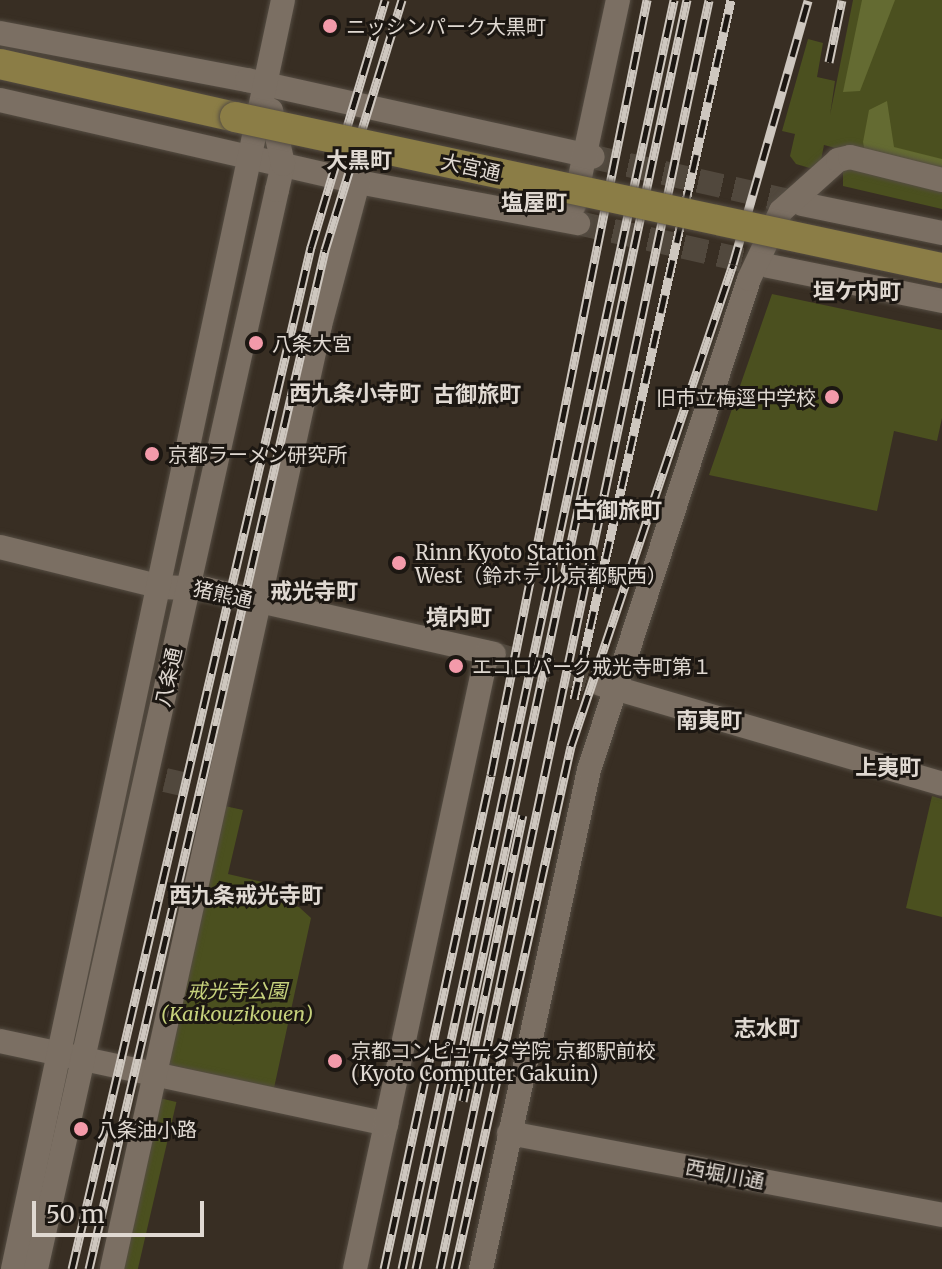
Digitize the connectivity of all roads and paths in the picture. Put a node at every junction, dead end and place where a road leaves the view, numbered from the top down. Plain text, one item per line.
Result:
1 (283, 0) edge
2 (618, 0) edge
3 (0, 33) edge
4 (0, 64) edge
5 (266, 84) junction
6 (0, 100) edge
7 (251, 156) junction
8 (589, 156) junction
9 (283, 164) junction
10 (942, 180) edge
11 (358, 182) junction
12 (802, 204) tunnel mouth
13 (942, 233) edge
14 (769, 266) tunnel mouth
15 (942, 268) edge
16 (942, 301) edge
17 (0, 547) edge
18 (188, 586) junction
19 (162, 587) junction
20 (262, 602) junction
21 (607, 686) junction
22 (942, 784) edge
23 (0, 1041) edge
24 (72, 1056) junction
25 (155, 1074) junction
26 (386, 1124) junction
27 (509, 1133) junction
28 (942, 1215) edge
29 (13, 1269) edge
30 (36, 1269) edge
31 (112, 1269) edge
32 (355, 1269) edge
33 (481, 1269) edge

1 - 5 street, 八条通
2 - 8 street
3 - 5 street
4 - 15 main road, 大宮通, bridge
5 - 7 street, 八条通
5 - 8 street
5 - 9 street, 八条通
6 - 7 street
7 - 9 street
7 - 19 street, 八条通
8 - 11 street
9 - 11 street
9 - 18 street, 八条通
10 - 21 street
11 - 20 street
12 - 13 street
14 - 16 street
17 - 19 street, 猪熊通
18 - 19 street, 猪熊通
18 - 20 street, 猪熊通
18 - 24 street, 八条通
19 - 24 street, 八条通
20 - 25 street
20 - 26 street, 猪熊通
21 - 22 street
21 - 27 street
23 - 24 street
24 - 25 street
24 - 29 street, 八条通
24 - 30 street, 八条通
25 - 26 street
25 - 31 street
26 - 32 street
27 - 28 street, 西堀川通
27 - 33 street

